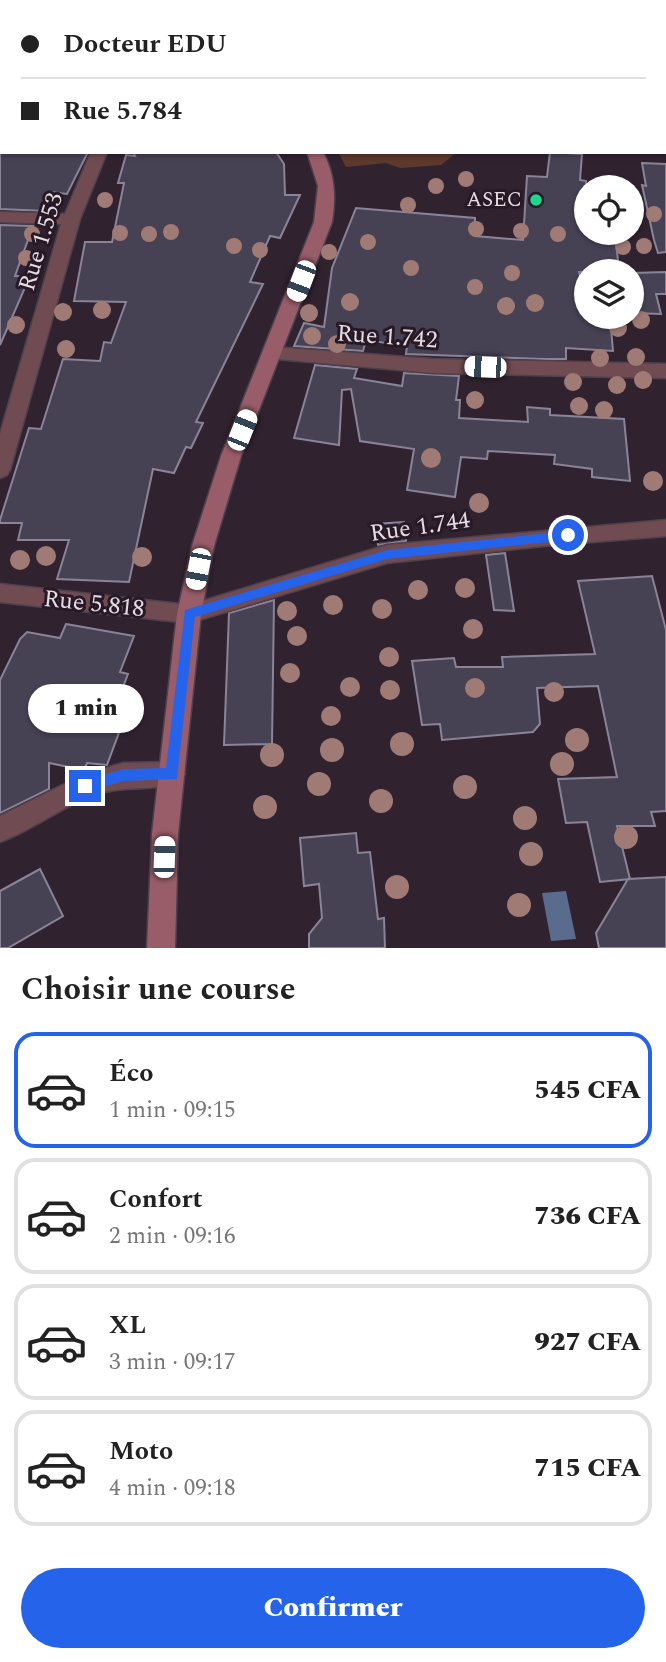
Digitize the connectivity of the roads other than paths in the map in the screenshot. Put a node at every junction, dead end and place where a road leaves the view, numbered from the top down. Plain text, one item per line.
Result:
1 (98, 154) edge
2 (317, 154) edge
3 (0, 217) edge
4 (71, 219) junction
5 (273, 353) junction
6 (666, 371) edge
7 (0, 470) edge
8 (666, 528) edge
9 (0, 593) edge
10 (189, 614) junction
11 (172, 774) junction
12 (0, 830) edge
13 (161, 948) edge

1 - 4 street, Rue 1.553
2 - 5 main road
3 - 4 street
4 - 7 street, Rue 1.553
5 - 6 street, Rue 1.742
5 - 10 main road
8 - 10 street, Rue 1.744
9 - 10 street, Rue 5.818
10 - 11 main road
11 - 12 street
11 - 13 main road

